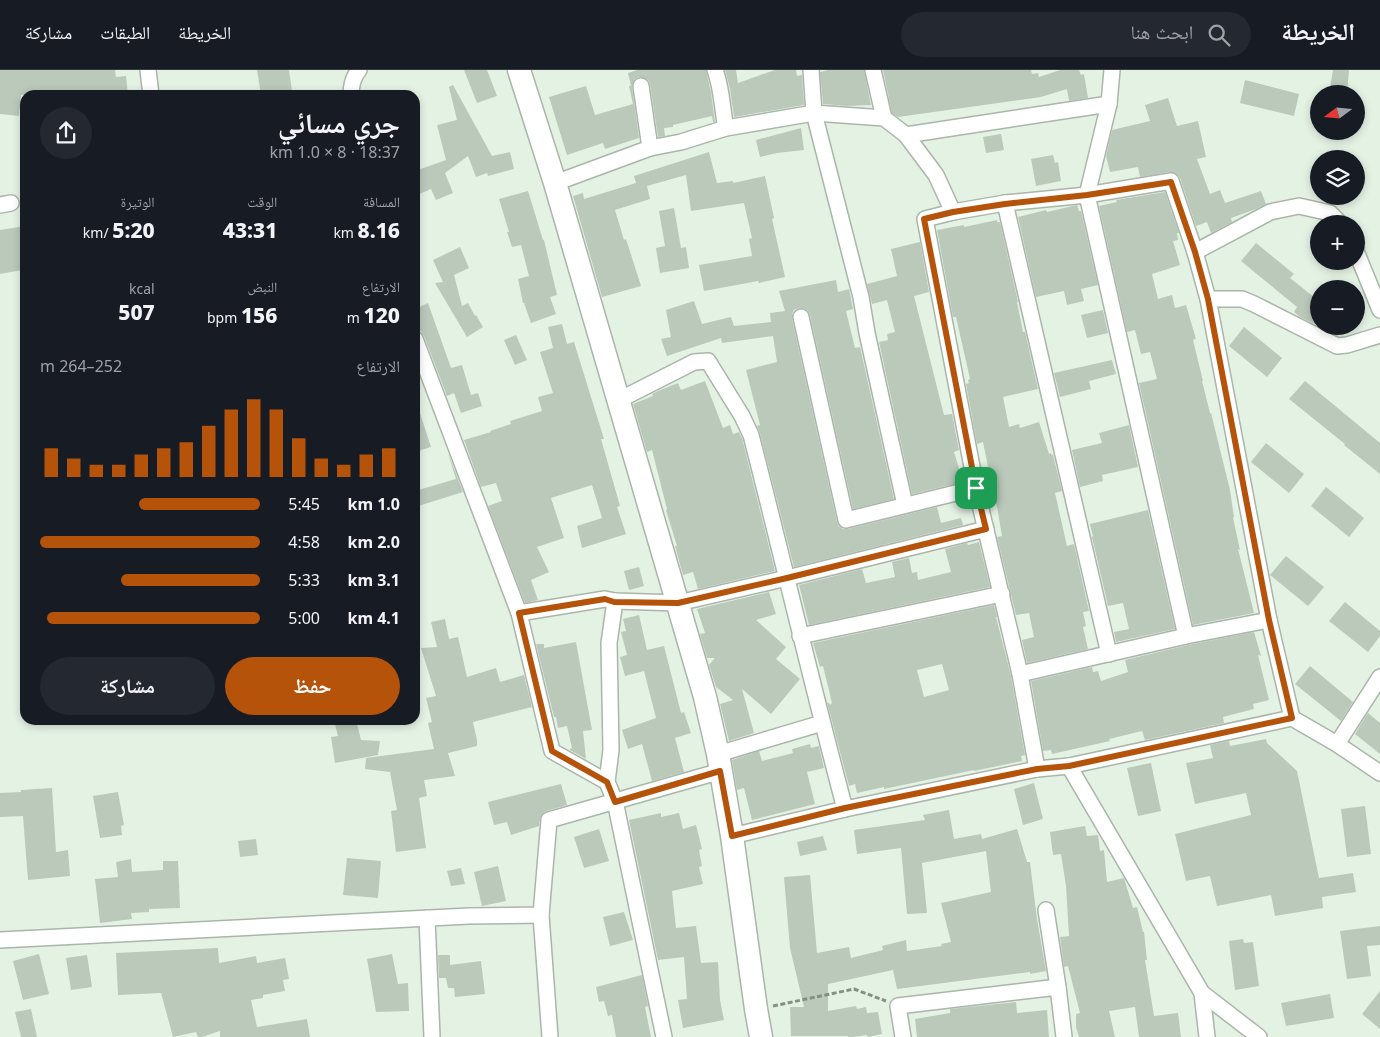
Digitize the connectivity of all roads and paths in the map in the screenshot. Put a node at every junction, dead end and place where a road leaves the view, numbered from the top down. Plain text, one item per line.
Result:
1 (148, 70) edge
2 (360, 70) edge
3 (519, 70) edge
4 (716, 70) edge
5 (811, 70) edge
6 (873, 70) edge
7 (1112, 70) edge
8 (641, 86) dead end
9 (150, 90) edge
10 (351, 90) edge
11 (1109, 104) junction
12 (814, 113) junction
13 (884, 118) junction
14 (726, 128) junction
15 (906, 135) junction
16 (650, 148) junction
17 (555, 183) junction
18 (1087, 195) junction
19 (1005, 204) junction
20 (953, 212) junction
21 (1332, 215) edge
22 (1195, 252) junction
23 (1364, 270) edge
24 (1208, 299) junction
25 (1380, 310) edge
26 (801, 317) dead end
27 (1380, 335) edge
28 (420, 352) edge
29 (618, 400) junction
30 (976, 488) junction
31 (905, 505) junction
32 (986, 529) junction
33 (787, 578) junction
34 (1002, 594) junction
35 (614, 602) junction
36 (678, 603) junction
37 (519, 613) junction
38 (1269, 620) junction
39 (800, 636) junction
40 (1186, 636) junction
41 (1109, 654) junction
42 (1020, 674) junction
43 (1380, 677) edge
44 (1292, 718) junction
45 (822, 723) junction
46 (1337, 744) junction
47 (719, 762) junction
48 (1069, 766) junction
49 (1037, 769) junction
50 (1380, 773) edge
51 (607, 782) junction
52 (615, 802) junction
53 (845, 808) junction
54 (732, 836) junction
55 (1046, 910) dead end
56 (541, 915) junction
57 (427, 918) junction
58 (0, 940) edge
59 (1058, 987) junction
60 (1202, 993) junction
61 (898, 1006) junction
62 (756, 1009) junction
63 (432, 1037) edge
64 (550, 1037) edge
65 (664, 1037) edge
66 (760, 1037) edge
67 (903, 1037) edge
68 (1064, 1037) edge
69 (1207, 1037) edge
70 (1259, 1037) edge

1 - 9 street
2 - 10 street
3 - 17 main road
4 - 14 street
5 - 12 street
6 - 13 street
7 - 11 street
8 - 16 street
11 - 15 street
11 - 18 street
12 - 13 street
12 - 14 street
12 - 31 street
13 - 15 street
14 - 16 street
15 - 20 street
16 - 17 street
17 - 29 main road
18 - 19 street
18 - 22 street
18 - 40 street
19 - 20 street
19 - 41 street
20 - 30 street
21 - 22 street
22 - 24 street
23 - 25 street
24 - 27 street
24 - 38 street
26 - 31 street
28 - 37 street
29 - 33 street
29 - 36 main road
30 - 31 street
30 - 32 street
32 - 33 street
32 - 34 street
33 - 36 street
33 - 39 street
34 - 39 street
34 - 42 street
35 - 36 street
35 - 37 street
35 - 51 street
36 - 47 main road
37 - 51 street
38 - 40 street
38 - 44 street
39 - 45 street
40 - 41 street
41 - 42 street
42 - 49 street
43 - 46 street
44 - 46 street
44 - 48 street
45 - 47 street
45 - 53 street
46 - 50 street
47 - 52 street
47 - 54 main road
48 - 49 street
48 - 60 street
49 - 53 street
51 - 52 street
52 - 56 street
52 - 65 street
53 - 54 street
54 - 62 main road
55 - 59 street
56 - 57 street
56 - 64 street
57 - 58 street
57 - 63 street
59 - 61 street
59 - 68 street
60 - 69 street
60 - 70 street
61 - 62 path
61 - 67 street
62 - 66 main road

